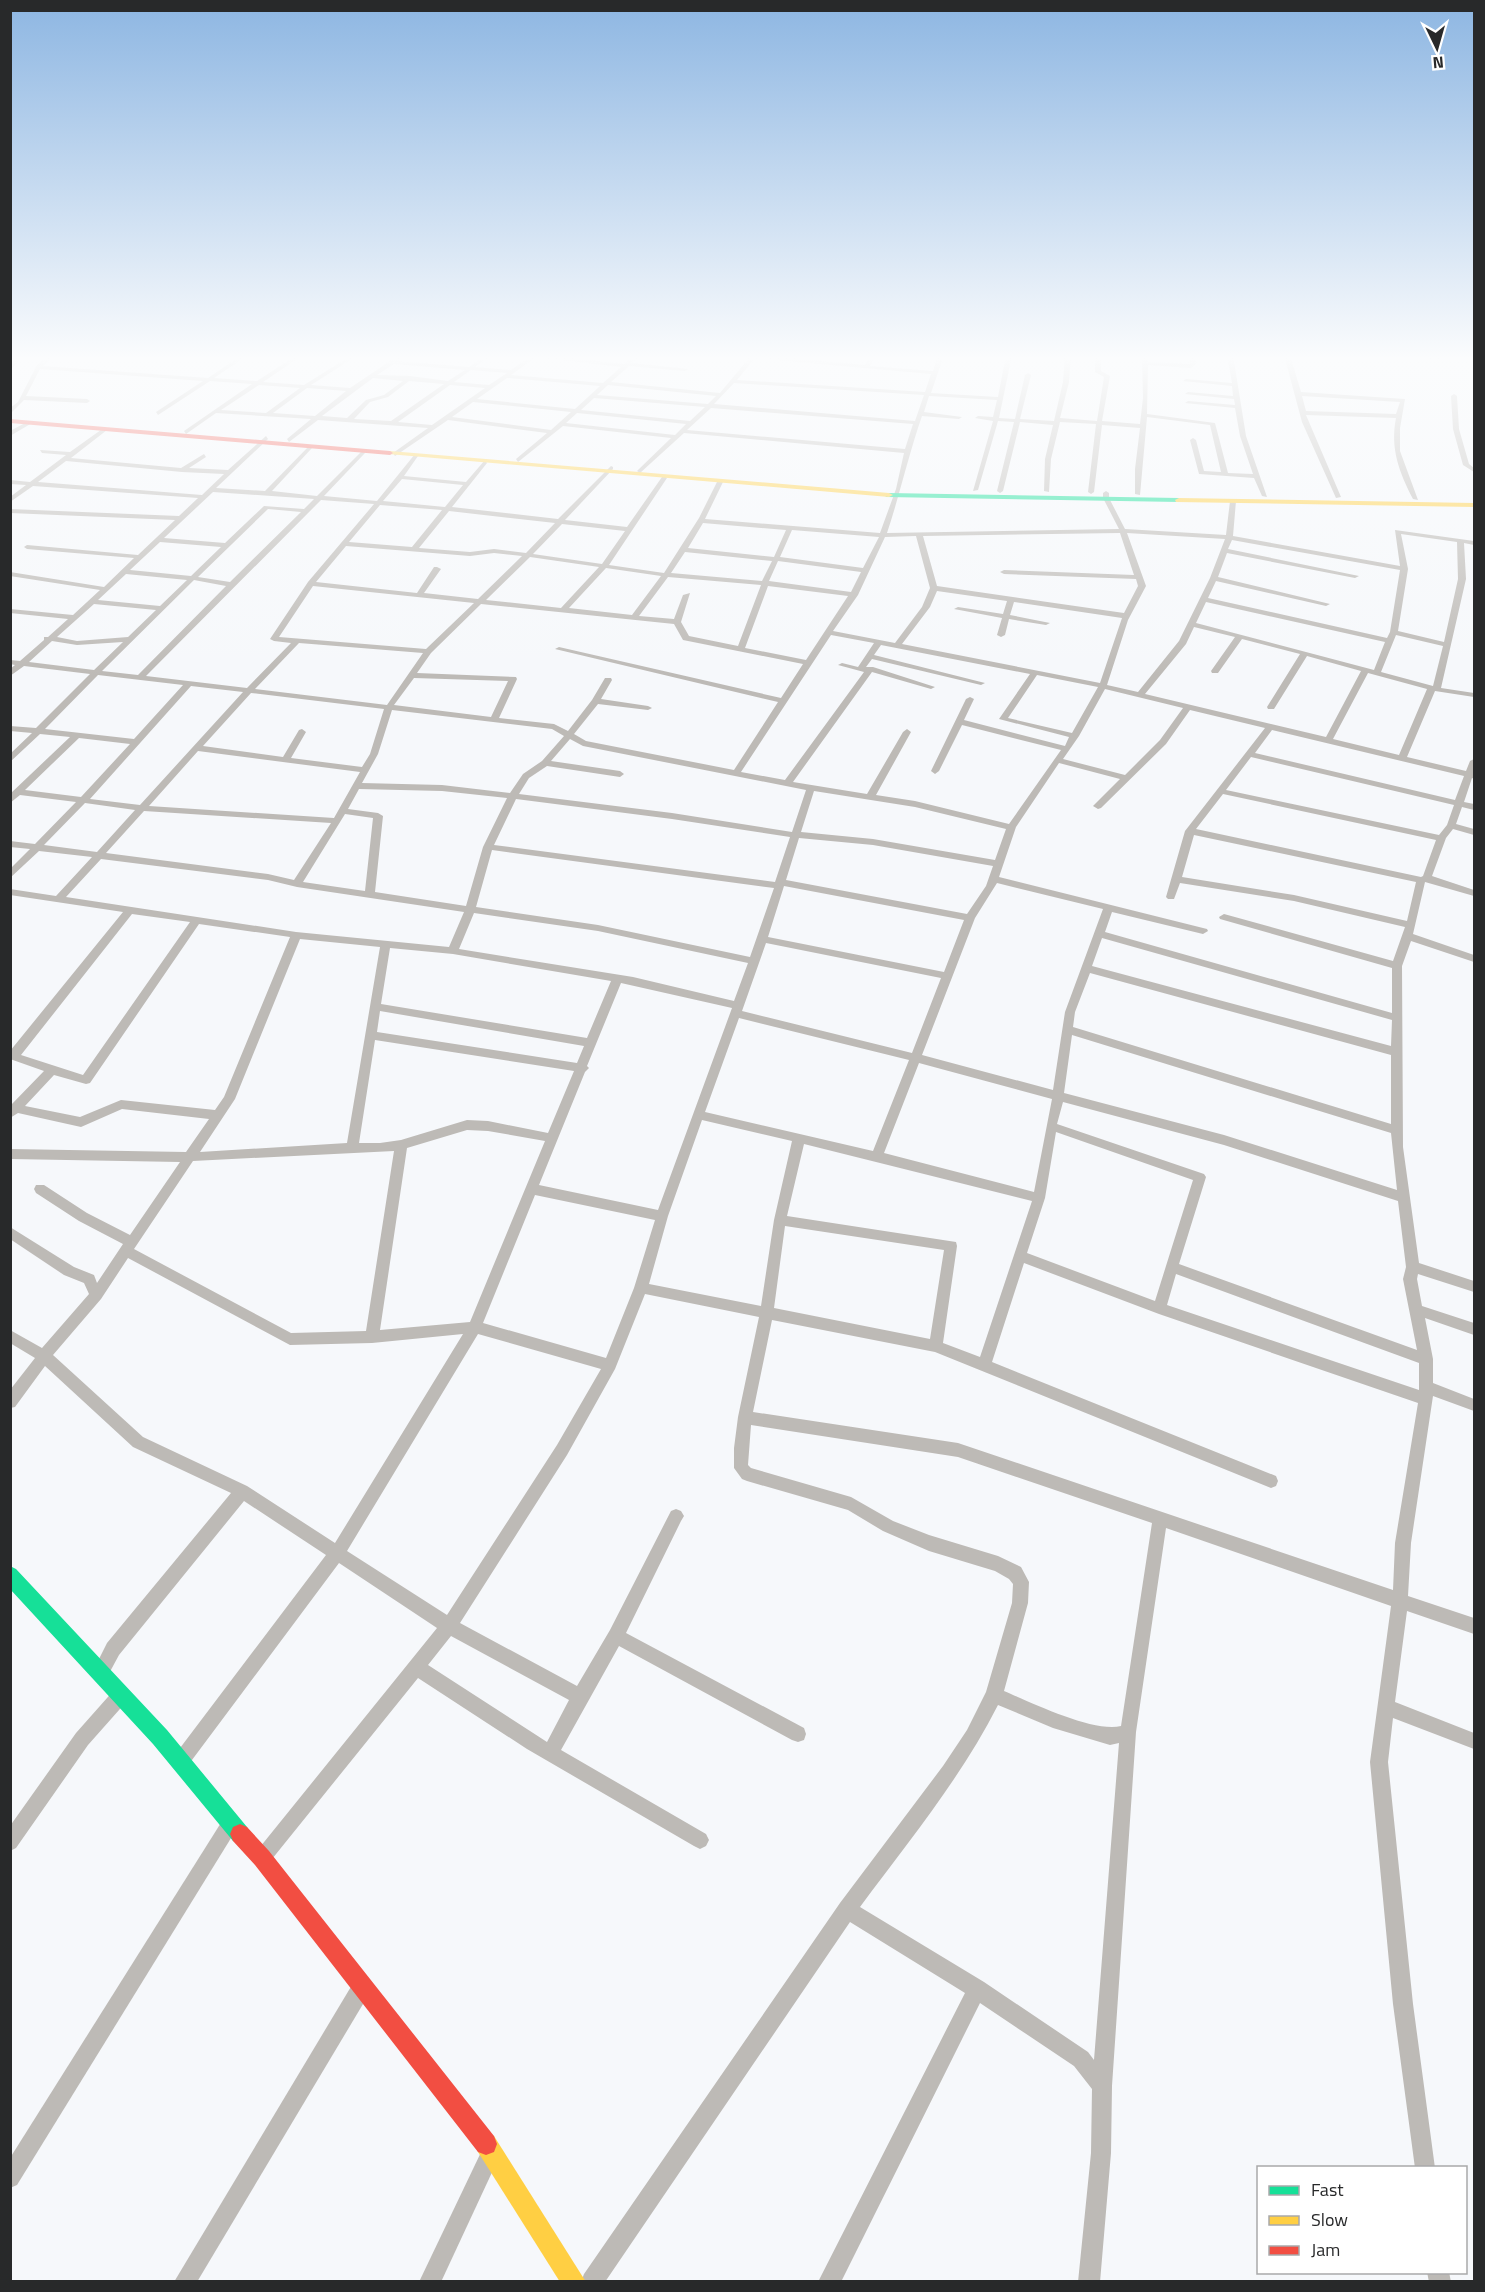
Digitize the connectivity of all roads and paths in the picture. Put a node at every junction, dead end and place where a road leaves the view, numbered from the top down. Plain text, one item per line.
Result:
1 (62, 462) edge
2 (112, 462) edge
3 (195, 462) edge
4 (240, 462) edge
5 (296, 462) edge
6 (353, 462) edge
7 (411, 462) edge
8 (485, 462) joint
9 (534, 462) edge
10 (650, 462) edge
11 (905, 462) edge
12 (983, 462) edge
13 (1007, 462) edge
14 (1048, 462) edge
15 (1094, 462) edge
16 (1139, 462) edge
17 (1198, 462) edge
18 (1222, 462) edge
19 (1252, 462) edge
20 (1323, 462) edge
21 (1400, 462) edge
22 (182, 470) junction
23 (608, 471) junction
24 (640, 471) junction
25 (229, 472) junction
26 (1225, 475) junction
27 (1256, 476) junction
28 (400, 477) junction
29 (664, 478) junction
30 (10, 482) edge
31 (720, 482) junction
32 (32, 484) junction
33 (468, 484) junction
34 (213, 490) junction
35 (975, 490) junction
36 (1000, 491) junction
37 (1047, 491) junction
38 (898, 492) junction
39 (1091, 492) junction
40 (267, 493) junction
41 (1138, 494) junction
42 (1106, 495) junction
43 (1264, 496) junction
44 (206, 497) junction
45 (320, 497) junction
46 (1338, 497) junction
47 (1416, 499) junction
48 (1474, 499) edge
49 (10, 500) edge
50 (1233, 501) junction
51 (378, 504) junction
52 (1474, 506) edge
53 (448, 509) junction
54 (10, 511) edge
55 (306, 511) junction
56 (182, 518) junction
57 (559, 520) junction
58 (701, 521) junction
59 (790, 528) junction
60 (627, 529) junction
61 (1123, 531) junction
62 (883, 535) junction
63 (919, 535) junction
64 (1228, 537) junction
65 (159, 540) junction
66 (1460, 541) junction
67 (1474, 543) edge
68 (346, 544) junction
69 (226, 545) junction
70 (27, 547) dead end
71 (414, 548) junction
72 (685, 549) junction
73 (1224, 550) junction
74 (528, 555) junction
75 (141, 557) junction
76 (777, 559) junction
77 (603, 566) junction
78 (437, 569) dead end
79 (1404, 569) junction
80 (866, 571) junction
81 (125, 572) junction
82 (1004, 572) dead end
83 (10, 574) edge
84 (666, 575) junction
85 (1355, 576) dead end
86 (1139, 577) junction
87 (194, 578) junction
88 (1214, 579) junction
89 (765, 583) junction
90 (230, 584) junction
91 (311, 584) junction
92 (934, 588) junction
93 (106, 589) junction
94 (854, 595) junction
95 (419, 596) junction
96 (687, 596) dead end
97 (1011, 599) junction
98 (1204, 599) junction
99 (92, 602) junction
100 (477, 602) junction
101 (1326, 604) dead end
102 (162, 608) junction
103 (958, 609) dead end
104 (563, 610) junction
105 (10, 611) edge
106 (1006, 616) junction
107 (1126, 616) junction
108 (74, 617) junction
109 (634, 617) junction
110 (677, 622) junction
111 (1046, 623) dead end
112 (1192, 624) junction
113 (829, 632) junction
114 (1394, 632) junction
115 (1001, 635) dead end
116 (1240, 636) junction
117 (47, 639) junction
118 (131, 639) junction
119 (297, 641) junction
120 (1389, 641) junction
121 (879, 642) junction
122 (897, 645) junction
123 (1448, 645) junction
124 (559, 649) dead end
125 (741, 650) junction
126 (428, 651) junction
127 (1305, 653) junction
128 (870, 656) junction
129 (10, 662) edge
130 (808, 663) junction
131 (23, 664) junction
132 (842, 665) dead end
133 (870, 669) junction
134 (860, 670) junction
135 (1366, 670) junction
136 (1215, 671) dead end
137 (96, 672) junction
138 (1035, 672) junction
139 (1377, 673) junction
140 (10, 674) edge
141 (410, 675) junction
142 (140, 678) junction
143 (608, 680) dead end
144 (189, 683) junction
145 (981, 683) dead end
146 (1103, 686) junction
147 (931, 687) dead end
148 (1434, 688) junction
149 (248, 690) junction
150 (1140, 695) junction
151 (1474, 695) edge
152 (970, 699) dead end
153 (596, 701) junction
154 (783, 701) junction
155 (389, 706) junction
156 (1188, 707) junction
157 (1271, 707) dead end
158 (648, 708) dead end
159 (494, 719) junction
160 (960, 722) junction
161 (1270, 727) junction
162 (10, 728) edge
163 (39, 731) junction
164 (302, 732) dead end
165 (907, 732) dead end
166 (76, 736) junction
167 (568, 736) junction
168 (1075, 736) junction
169 (1328, 741) junction
170 (136, 742) junction
171 (198, 748) junction
172 (1067, 749) junction
173 (1249, 754) junction
174 (1402, 759) junction
175 (10, 760) edge
176 (285, 760) junction
177 (1056, 760) junction
178 (545, 764) junction
179 (365, 770) junction
180 (935, 771) dead end
181 (1473, 771) edge
182 (736, 773) junction
183 (620, 774) dead end
184 (1126, 778) junction
185 (788, 783) junction
186 (356, 786) junction
187 (811, 788) junction
188 (1220, 791) junction
189 (19, 792) junction
190 (513, 796) junction
191 (870, 797) junction
192 (10, 800) edge
193 (81, 802) junction
194 (1458, 804) junction
195 (1098, 806) dead end
196 (1474, 807) edge
197 (141, 808) junction
198 (343, 812) junction
199 (337, 821) junction
200 (1451, 825) junction
201 (1011, 827) junction
202 (1190, 831) junction
203 (1474, 832) edge
204 (796, 835) junction
205 (1441, 838) junction
206 (10, 844) edge
207 (38, 847) junction
208 (488, 847) junction
209 (99, 856) junction
210 (999, 864) junction
211 (10, 875) edge
212 (994, 879) junction
213 (1176, 879) junction
214 (1424, 879) junction
215 (297, 884) junction
216 (780, 884) junction
217 (10, 892) edge
218 (1474, 892) edge
219 (370, 895) junction
220 (1171, 897) dead end
221 (58, 900) junction
222 (1108, 909) junction
223 (470, 910) junction
224 (129, 911) junction
225 (1224, 917) dead end
226 (970, 918) junction
227 (196, 921) junction
228 (1409, 930) junction
229 (1203, 932) dead end
230 (1099, 934) junction
231 (296, 935) junction
232 (762, 939) junction
233 (386, 943) junction
234 (453, 951) junction
235 (1474, 959) edge
236 (754, 961) junction
237 (1397, 966) junction
238 (1085, 968) junction
239 (947, 976) junction
240 (617, 979) junction
241 (376, 1008) junction
242 (736, 1010) junction
243 (1397, 1018) junction
244 (1067, 1029) junction
245 (372, 1035) junction
246 (592, 1043) junction
247 (1397, 1052) junction
248 (12, 1056) edge
249 (917, 1058) junction
250 (583, 1068) junction
251 (52, 1070) junction
252 (1058, 1096) junction
253 (13, 1111) edge
254 (217, 1115) junction
255 (698, 1115) junction
256 (1051, 1126) junction
257 (1398, 1131) junction
258 (551, 1138) junction
259 (799, 1139) junction
260 (401, 1145) junction
261 (352, 1147) junction
262 (10, 1154) edge
263 (877, 1156) junction
264 (188, 1157) junction
265 (40, 1189) dead end
266 (532, 1189) junction
267 (1039, 1198) junction
268 (1405, 1198) junction
269 (662, 1216) junction
270 (780, 1220) junction
271 (10, 1232) edge
272 (128, 1246) junction
273 (1020, 1256) junction
274 (1172, 1267) junction
275 (1413, 1267) junction
276 (1474, 1286) edge
277 (641, 1288) junction
278 (96, 1295) junction
279 (1159, 1308) junction
280 (1418, 1310) junction
281 (767, 1313) junction
282 (475, 1327) junction
283 (1474, 1329) edge
284 (10, 1336) edge
285 (372, 1337) junction
286 (936, 1346) junction
287 (44, 1356) junction
288 (1426, 1359) junction
289 (610, 1365) junction
290 (984, 1366) junction
291 (1426, 1393) junction
292 (10, 1401) edge
293 (1474, 1405) edge
294 (745, 1417) junction
295 (1271, 1481) dead end
296 (242, 1491) junction
297 (676, 1516) dead end
298 (1160, 1520) junction
299 (337, 1553) junction
300 (10, 1575) edge
301 (1400, 1601) junction
302 (449, 1626) junction
303 (1474, 1626) edge
304 (616, 1636) junction
305 (416, 1667) junction
306 (100, 1673) junction
307 (121, 1695) junction
308 (994, 1695) junction
309 (580, 1697) junction
310 (1386, 1707) junction
311 (1128, 1732) junction
312 (798, 1734) dead end
313 (1474, 1741) edge
314 (551, 1752) junction
315 (180, 1762) junction
316 (231, 1824) junction
317 (700, 1840) dead end
318 (10, 1842) edge
319 (262, 1858) junction
320 (847, 1910) junction
321 (362, 1987) junction
322 (977, 1989) junction
323 (1102, 2086) junction
324 (492, 2152) junction
325 (1425, 2166) edge
326 (10, 2178) edge
327 (185, 2282) edge
328 (430, 2282) edge
329 (574, 2282) edge
330 (592, 2282) edge
331 (828, 2282) edge
332 (1089, 2282) edge

1 - 32 street
2 - 22 street
3 - 22 street
4 - 25 street
5 - 40 street
6 - 45 street
7 - 28 street
8 - 23 main road
8 - 33 street
9 - 23 main road
10 - 24 street
11 - 38 street
12 - 35 street
13 - 36 street
14 - 37 street
15 - 39 street
16 - 41 street
17 - 26 street
18 - 26 street
19 - 27 street
20 - 46 street
21 - 47 street
22 - 25 street
23 - 24 main road
23 - 29 main road
23 - 57 street
24 - 38 main road
25 - 34 street
26 - 27 street
27 - 43 street
28 - 33 street
28 - 51 street
29 - 31 main road
29 - 60 street
30 - 32 street
31 - 38 main road
31 - 58 street
32 - 44 street
32 - 49 street
33 - 53 street
34 - 40 street
34 - 44 street
35 - 36 main road
35 - 38 main road
36 - 37 main road
37 - 39 main road
38 - 42 main road
38 - 62 street
39 - 42 main road
40 - 45 street
41 - 42 main road
41 - 43 main road
42 - 50 main road
42 - 61 street
43 - 46 main road
44 - 56 street
45 - 51 street
45 - 55 street
46 - 47 main road
47 - 48 main road
50 - 52 main road
50 - 64 street
51 - 53 street
51 - 68 street
53 - 57 street
53 - 71 street
54 - 56 street
55 - 69 street
55 - 90 street
56 - 65 street
57 - 60 street
57 - 74 street
58 - 59 street
58 - 72 street
59 - 62 street
59 - 76 street
60 - 77 street
61 - 63 street
61 - 64 street
61 - 86 street
62 - 63 street
62 - 80 street
63 - 92 street
64 - 73 street
64 - 79 street
65 - 69 street
65 - 75 street
66 - 67 street
66 - 79 street
66 - 123 street
68 - 71 street
68 - 91 street
69 - 87 street
70 - 75 street
71 - 74 street
72 - 76 street
72 - 84 street
73 - 85 street
73 - 88 street
74 - 77 street
74 - 100 street
75 - 81 street
76 - 80 street
76 - 89 street
77 - 84 street
77 - 104 street
78 - 95 street
79 - 114 street
80 - 94 street
81 - 87 street
81 - 93 street
82 - 86 street
83 - 93 street
84 - 89 street
84 - 109 street
86 - 107 street
87 - 90 street
87 - 102 street
88 - 98 street
88 - 101 street
89 - 94 street
89 - 125 street
90 - 142 street
91 - 95 street
91 - 119 street
92 - 97 street
92 - 122 street
93 - 99 street
94 - 113 street
95 - 100 street
96 - 110 street
97 - 106 street
97 - 107 street
98 - 112 street
98 - 120 street
99 - 102 street
99 - 108 street
100 - 104 street
100 - 126 street
102 - 118 street
103 - 106 street
104 - 109 street
105 - 108 street
106 - 111 street
106 - 115 street
107 - 146 street
108 - 117 street
109 - 110 street
110 - 125 street
112 - 116 street
112 - 150 street
113 - 121 street
113 - 130 street
114 - 120 street
114 - 123 street
116 - 127 street
116 - 136 street
117 - 118 street
117 - 131 street
118 - 137 street
119 - 126 street
119 - 149 street
120 - 139 street
121 - 122 street
121 - 128 street
122 - 138 street
123 - 148 street
124 - 154 street
125 - 130 street
126 - 141 street
127 - 135 street
127 - 157 street
128 - 134 street
128 - 145 street
129 - 131 street
130 - 154 street
131 - 137 street
131 - 140 street
132 - 134 street
133 - 134 street
133 - 147 street
133 - 185 street
135 - 139 street
135 - 169 street
137 - 142 street
137 - 163 street
138 - 146 street
138 - 168 street
139 - 148 street
141 - 155 street
141 - 159 street
142 - 144 street
143 - 153 street
144 - 149 street
144 - 170 street
146 - 150 street
146 - 168 street
148 - 151 street
148 - 174 street
149 - 155 street
149 - 171 street
150 - 156 street
152 - 160 street
153 - 158 street
153 - 167 street
154 - 182 street
155 - 159 street
155 - 179 street
156 - 161 street
156 - 184 street
159 - 167 street
160 - 172 street
160 - 180 street
161 - 169 street
161 - 173 street
162 - 163 street
163 - 166 street
163 - 175 street
164 - 176 street
165 - 191 street
166 - 170 street
166 - 189 street
167 - 178 street
167 - 182 street
168 - 172 street
169 - 174 street
170 - 193 street
171 - 176 street
171 - 197 street
172 - 177 street
173 - 188 street
173 - 194 street
174 - 181 street
176 - 179 street
177 - 184 street
177 - 201 street
178 - 183 street
178 - 190 street
179 - 186 street
181 - 194 street
182 - 185 street
184 - 195 street
185 - 187 street
186 - 190 street
186 - 198 street
187 - 191 street
187 - 204 street
188 - 202 street
188 - 205 street
189 - 192 street
189 - 193 street
190 - 204 street
190 - 208 street
191 - 201 street
193 - 197 street
193 - 207 street
194 - 196 street
194 - 200 street
197 - 199 street
197 - 209 street
198 - 199 street
198 - 219 street
199 - 215 street
200 - 203 street
200 - 205 street
201 - 210 street
202 - 213 street
202 - 214 street
204 - 210 street
204 - 216 street
205 - 214 street
206 - 207 street
207 - 209 street
207 - 211 street
208 - 216 street
208 - 223 street
209 - 215 street
209 - 221 street
210 - 212 street
212 - 222 street
212 - 226 street
213 - 220 street
213 - 228 street
214 - 218 street
214 - 228 street
215 - 219 street
216 - 226 street
216 - 232 street
217 - 221 street
219 - 223 street
221 - 224 street
222 - 229 street
222 - 230 street
223 - 234 street
223 - 236 street
224 - 227 street
224 - 248 street
225 - 237 street
226 - 239 street
227 - 231 street
227 - 251 street
228 - 235 street
228 - 237 street
230 - 238 street
230 - 243 street
231 - 233 street
231 - 254 street
232 - 236 street
232 - 239 street
233 - 234 street
233 - 241 street
234 - 240 street
236 - 242 street
237 - 243 street
238 - 244 street
238 - 247 street
239 - 249 street
240 - 242 street
240 - 246 street
241 - 245 street
241 - 246 street
242 - 249 street
242 - 255 street
243 - 247 street
244 - 252 street
244 - 257 street
245 - 250 street
245 - 261 street
246 - 250 street
247 - 257 street
248 - 251 street
249 - 252 street
249 - 263 street
250 - 258 street
251 - 253 street
252 - 256 street
252 - 268 street
253 - 254 street
254 - 264 street
255 - 259 street
255 - 269 street
256 - 267 street
256 - 274 street
257 - 268 street
258 - 260 street
258 - 266 street
259 - 263 street
259 - 270 street
260 - 261 street
260 - 285 street
261 - 264 street
262 - 264 street
263 - 267 street
264 - 272 street
265 - 272 street
266 - 269 street
266 - 282 street
267 - 273 street
268 - 275 street
269 - 277 street
270 - 281 street
270 - 286 street
271 - 278 street
272 - 278 street
272 - 285 street
273 - 279 street
273 - 290 street
274 - 279 street
274 - 288 street
275 - 276 street
275 - 280 street
277 - 281 street
277 - 289 street
278 - 287 street
279 - 291 street
280 - 283 street
280 - 288 street
281 - 286 street
281 - 294 street
282 - 285 street
282 - 289 street
282 - 299 street
284 - 287 street
286 - 290 street
287 - 292 street
287 - 296 street
288 - 291 street
289 - 302 street
290 - 295 street
291 - 293 street
291 - 301 street
294 - 298 street
294 - 308 street
296 - 299 street
296 - 306 street
297 - 304 street
298 - 301 street
298 - 311 street
299 - 302 street
299 - 315 street
300 - 306 main road
301 - 303 street
301 - 310 street
302 - 305 street
302 - 309 street
304 - 309 street
304 - 312 street
305 - 314 street
305 - 319 street
306 - 307 main road
307 - 315 main road
307 - 318 street
308 - 311 street
308 - 320 street
309 - 314 street
310 - 313 street
310 - 325 street
311 - 323 street
314 - 317 street
315 - 316 main road
316 - 319 main road
316 - 326 street
319 - 321 main road
320 - 322 street
320 - 330 street
321 - 324 main road
321 - 327 street
322 - 323 street
322 - 331 street
323 - 332 street
324 - 328 street
324 - 329 main road

